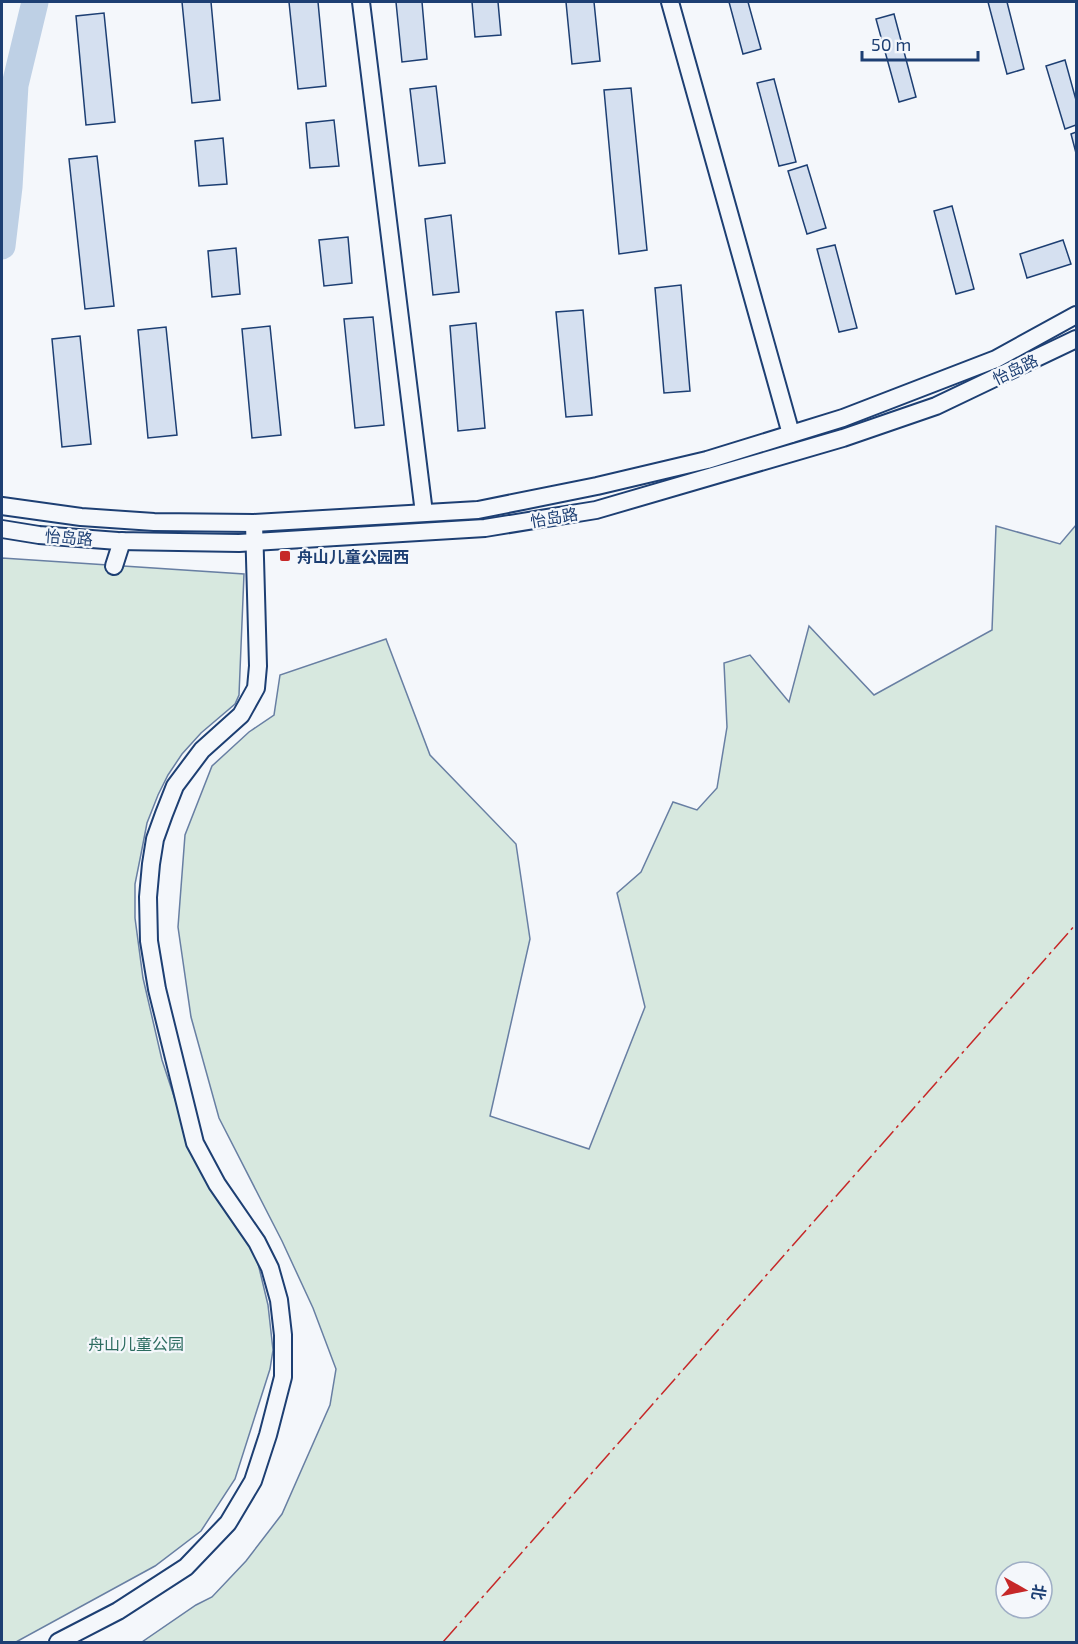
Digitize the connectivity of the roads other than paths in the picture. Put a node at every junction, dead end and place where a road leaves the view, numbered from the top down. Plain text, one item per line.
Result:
1 (361, 2) edge
2 (670, 2) edge
3 (1077, 315) edge
4 (1077, 339) edge
5 (791, 434) junction
6 (3, 506) edge
7 (424, 513) junction
8 (254, 523) junction
9 (2, 529) edge
10 (122, 541) junction
11 (255, 542) junction
12 (114, 566) dead end
13 (58, 1642) edge

1 - 7 street
2 - 5 street
3 - 5 street
4 - 11 street, 怡岛路
5 - 7 street
6 - 8 street
7 - 8 street
8 - 11 street
9 - 10 street, 怡岛路
10 - 11 street, 怡岛路
10 - 12 street
11 - 13 street

